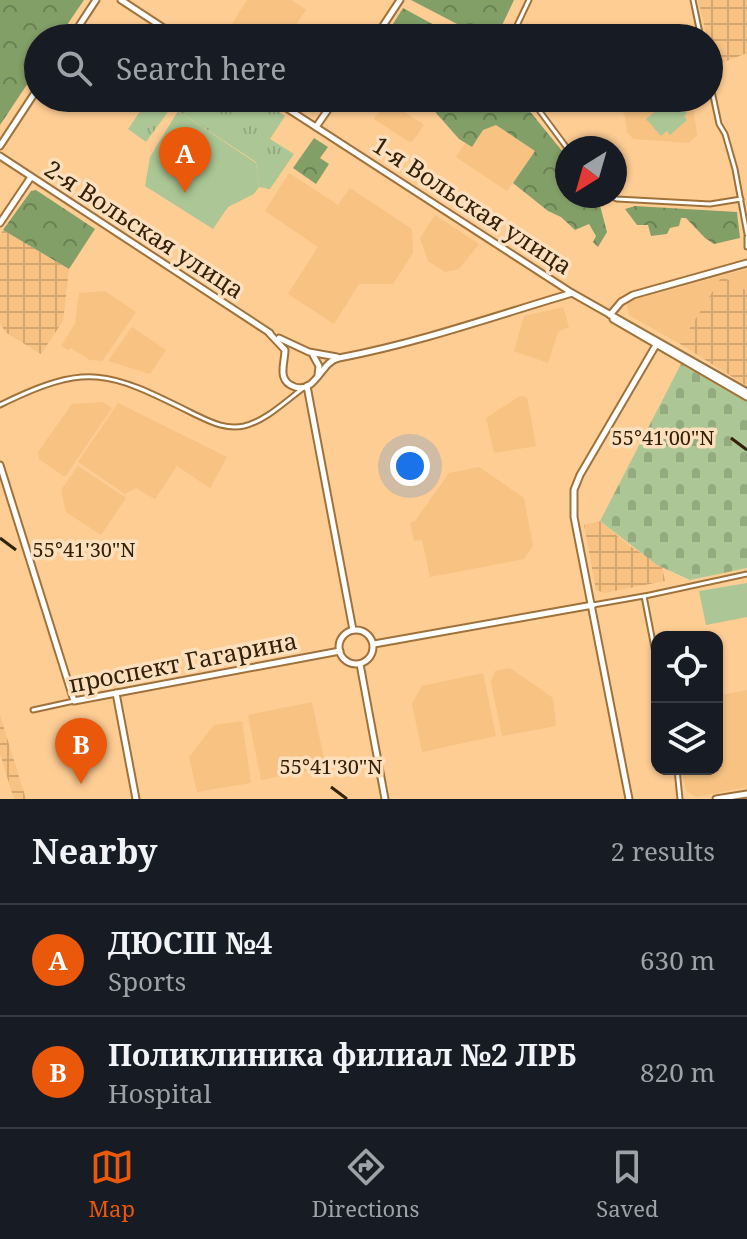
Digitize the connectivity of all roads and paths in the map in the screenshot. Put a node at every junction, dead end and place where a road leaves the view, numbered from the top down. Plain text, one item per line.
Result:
1 (96, 0) edge
2 (121, 0) edge
3 (400, 0) edge
4 (529, 0) edge
5 (693, 0) edge
6 (80, 24) edge
7 (158, 24) edge
8 (384, 24) edge
9 (518, 24) edge
10 (698, 24) edge
11 (24, 109) edge
12 (293, 112) edge
13 (326, 112) edge
14 (540, 112) edge
15 (716, 112) edge
16 (316, 127) junction
17 (558, 136) edge
18 (0, 146) edge
19 (0, 156) edge
20 (31, 177) junction
21 (741, 199) junction
22 (627, 200) edge
23 (0, 223) edge
24 (747, 235) edge
25 (747, 247) edge
26 (746, 256) edge
27 (744, 264) edge
28 (572, 293) junction
29 (610, 315) junction
30 (269, 333) junction
31 (656, 345) junction
32 (307, 351) junction
33 (345, 357) junction
34 (284, 359) junction
35 (316, 379) junction
36 (288, 382) junction
37 (306, 387) junction
38 (747, 394) edge
39 (287, 401) junction
40 (0, 405) edge
41 (0, 465) edge
42 (747, 574) edge
43 (644, 596) junction
44 (593, 605) junction
45 (353, 630) junction
46 (651, 632) edge
47 (374, 644) junction
48 (340, 651) junction
49 (360, 664) junction
50 (116, 693) junction
51 (74, 701) junction
52 (33, 710) dead end
53 (678, 775) edge
54 (747, 794) edge
55 (136, 799) edge
56 (385, 799) edge
57 (629, 799) edge
58 (680, 799) edge
59 (716, 799) edge

1 - 6 street
2 - 7 street
3 - 8 street
4 - 9 street
5 - 10 street
11 - 18 street
12 - 16 street, 1-я Вольская улица
13 - 16 street
14 - 17 street
15 - 21 street
16 - 28 street, 1-я Вольская улица
19 - 20 street, 2-я Вольская улица
20 - 23 street
20 - 30 street, 2-я Вольская улица
21 - 22 street
21 - 24 street
24 - 25 street
26 - 27 street
27 - 29 street
28 - 29 street, 1-я Вольская улица
28 - 33 street
29 - 31 street
29 - 38 street
30 - 32 street, 2-я Вольская улица
30 - 34 street, 2-я Вольская улица
31 - 38 street
31 - 44 street
32 - 33 street
32 - 34 street
32 - 35 street
33 - 35 street
34 - 36 street
35 - 37 street
36 - 37 street
36 - 39 street
37 - 39 street
37 - 45 street
39 - 40 street
41 - 51 street
42 - 43 street
43 - 44 street
43 - 46 street
44 - 47 street
44 - 57 street
45 - 47 street
45 - 48 street
47 - 49 street
48 - 49 street
48 - 50 street, проспект Гагарина
49 - 56 street
50 - 51 street, проспект Гагарина
50 - 55 street
51 - 52 street, проспект Гагарина
53 - 58 street
54 - 59 street

